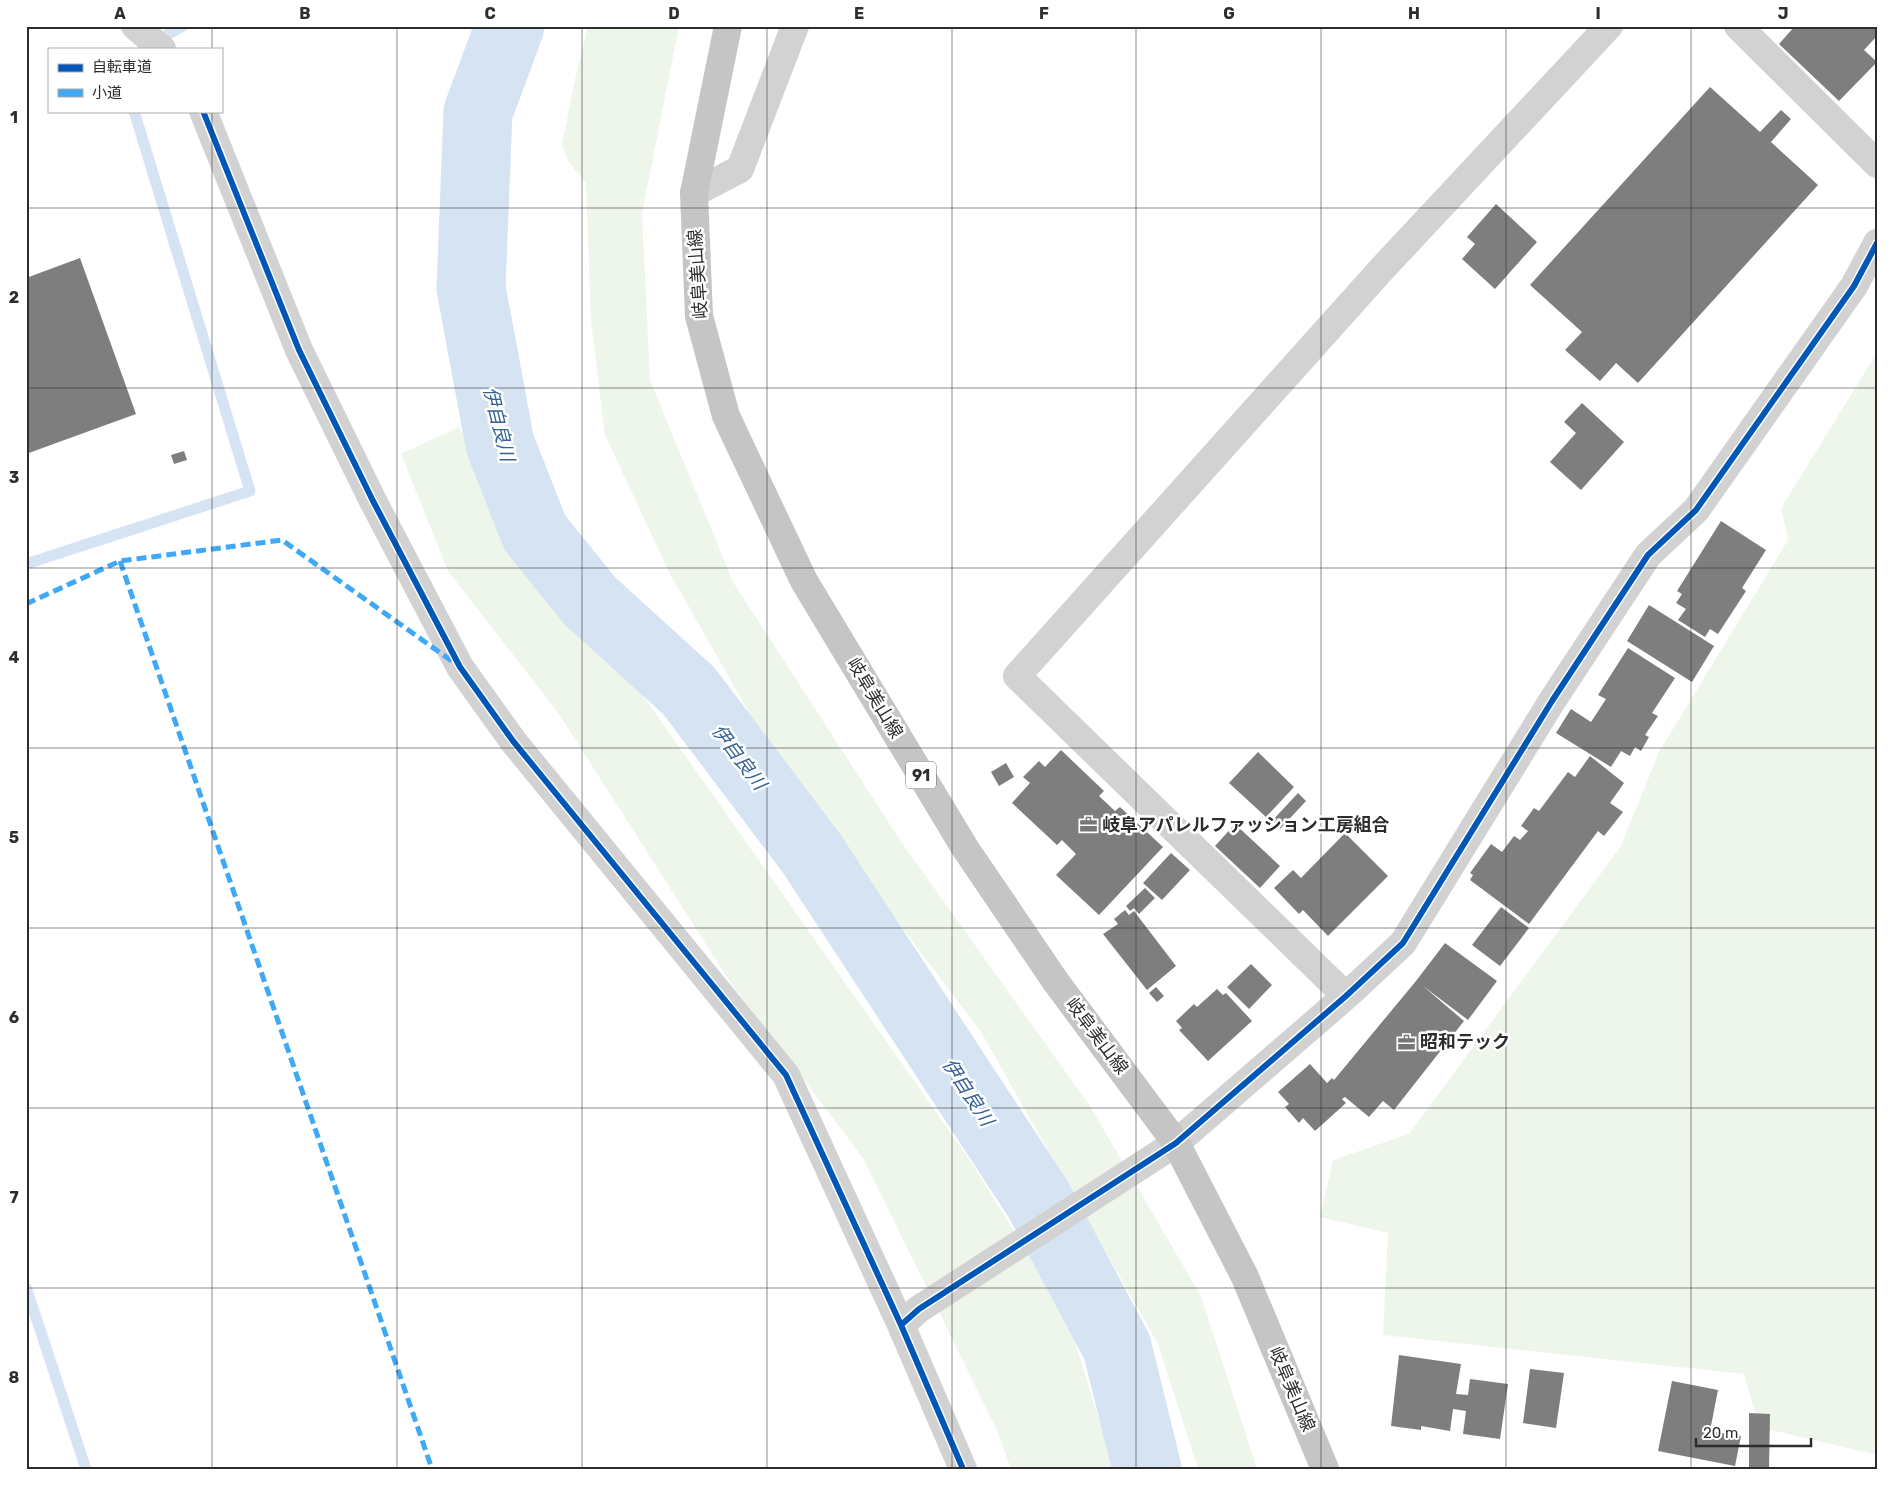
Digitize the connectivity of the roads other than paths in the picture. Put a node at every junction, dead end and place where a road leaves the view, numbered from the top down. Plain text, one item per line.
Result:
1 (134, 26) edge
2 (728, 26) edge
3 (795, 26) edge
4 (1609, 26) edge
5 (1738, 26) edge
6 (161, 48) edge
7 (202, 112) edge
8 (1877, 164) edge
9 (694, 193) junction
10 (1877, 243) edge
11 (1346, 996) junction
12 (1176, 1143) junction
13 (910, 1317) junction
14 (963, 1469) edge
15 (1325, 1469) edge

1 - 6 street
2 - 9 main road, 岐阜美山線 / 91
3 - 9 street
4 - 11 street
5 - 8 street
7 - 13 street
9 - 12 main road, 岐阜美山線 / 91
10 - 11 street
11 - 12 street
12 - 13 street
12 - 15 main road, 岐阜美山線 / 91
13 - 14 street

